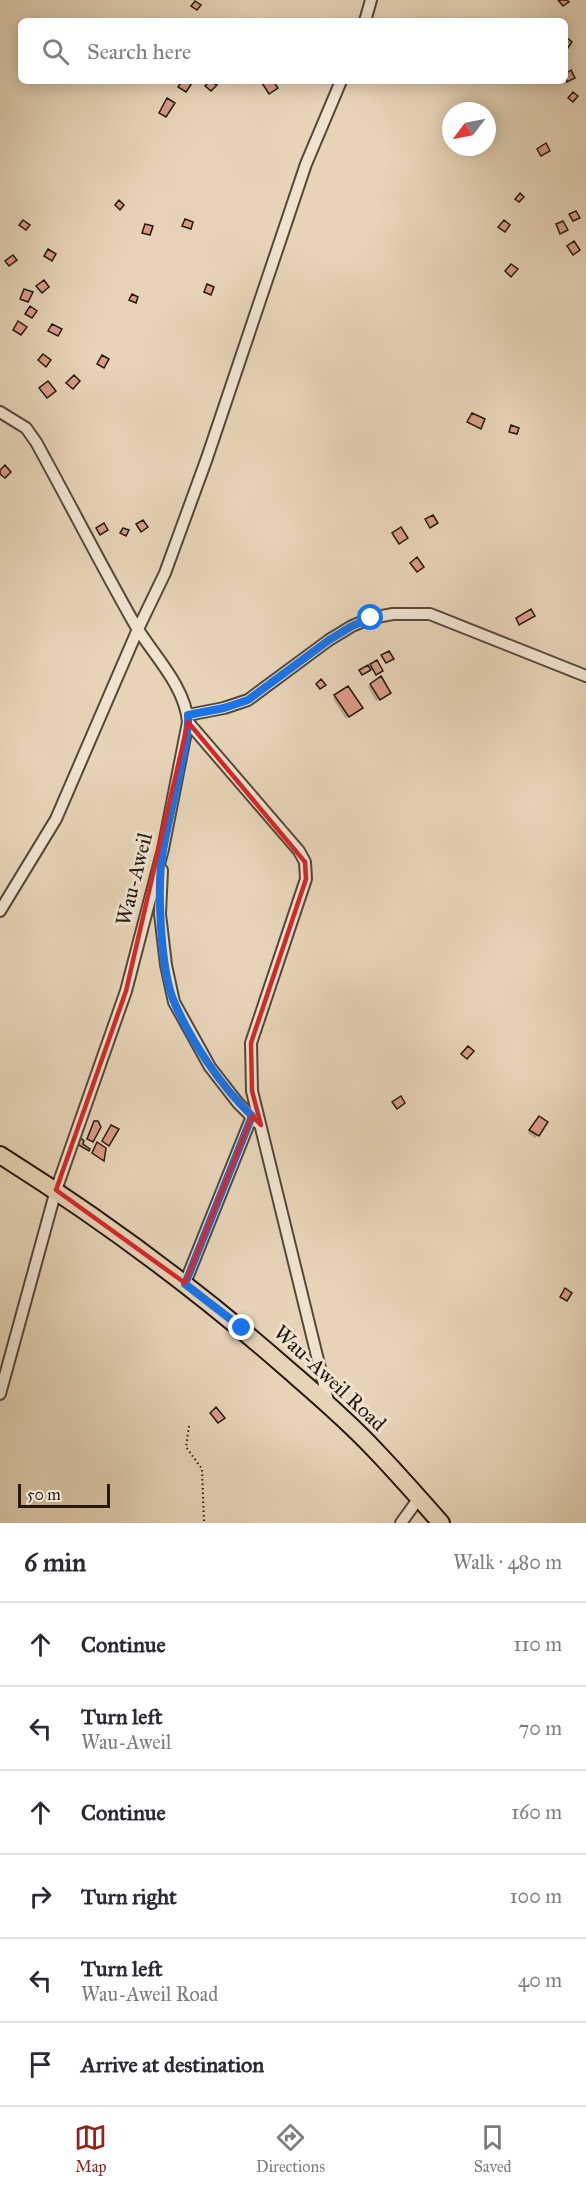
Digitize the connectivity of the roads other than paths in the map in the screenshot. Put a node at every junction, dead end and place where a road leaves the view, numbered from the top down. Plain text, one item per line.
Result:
1 (372, 0) edge
2 (365, 18) edge
3 (340, 84) edge
4 (0, 412) edge
5 (138, 629) junction
6 (586, 676) edge
7 (188, 719) junction
8 (163, 849) junction
9 (0, 910) edge
10 (252, 1116) junction
11 (261, 1125) junction
12 (0, 1155) edge
13 (56, 1190) junction
14 (185, 1284) junction
15 (0, 1394) edge
16 (329, 1405) junction
17 (419, 1498) junction
18 (401, 1523) edge
19 (441, 1523) edge

1 - 2 street
3 - 5 street
4 - 5 street
5 - 7 street
5 - 9 street
6 - 7 street
7 - 8 street, Wau-Aweil
7 - 11 street
8 - 10 street
8 - 13 street, Wau-Aweil
10 - 11 street
10 - 14 street
11 - 16 street
12 - 13 main road, Wau-Aweil Road
13 - 14 main road, Wau-Aweil Road
13 - 15 street, Wau-Aweil
14 - 16 main road, Wau-Aweil Road
16 - 17 main road, Wau-Aweil Road
17 - 18 street
17 - 19 main road, Wau-Aweil Road

